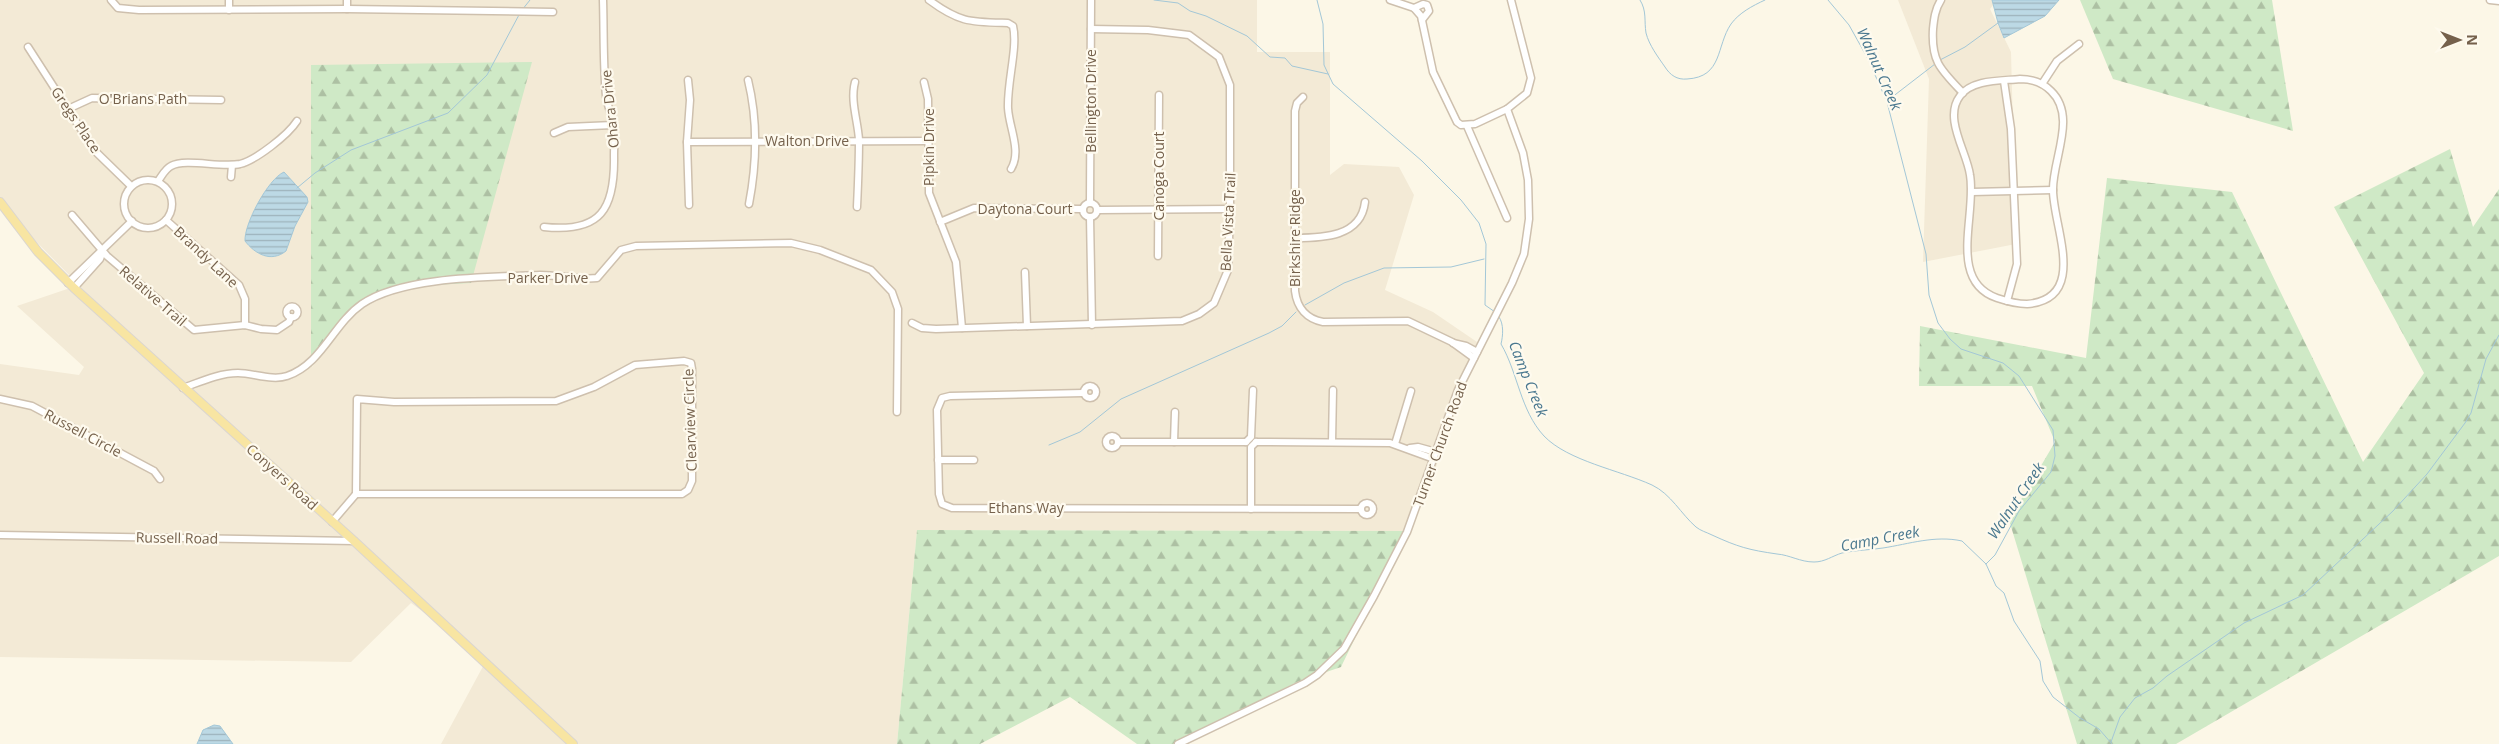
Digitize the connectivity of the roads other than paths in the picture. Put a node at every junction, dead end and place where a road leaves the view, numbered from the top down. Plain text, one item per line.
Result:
1 (111, 0) edge
2 (229, 0) edge
3 (347, 0) edge
4 (603, 0) edge
5 (929, 0) edge
6 (1091, 0) edge
7 (1390, 0) edge
8 (1511, 0) edge
9 (1941, 0) edge
10 (2490, 0) edge
11 (2499, 1) edge
12 (1414, 8) junction
13 (347, 9) junction
14 (229, 10) junction
15 (553, 12) dead end
16 (1422, 20) junction
17 (1091, 29) junction
18 (2079, 44) dead end
19 (28, 47) dead end
20 (688, 80) dead end
21 (748, 80) dead end
22 (2004, 81) junction
23 (855, 82) dead end
24 (924, 82) dead end
25 (2042, 84) junction
26 (1963, 92) junction
27 (1159, 95) dead end
28 (1302, 97) dead end
29 (221, 100) dead end
30 (68, 109) junction
31 (1507, 109) junction
32 (298, 121) dead end
33 (613, 125) junction
34 (1467, 126) junction
35 (554, 133) dead end
36 (756, 140) junction
37 (859, 141) junction
38 (928, 141) junction
39 (687, 142) junction
40 (232, 165) junction
41 (1011, 169) dead end
42 (231, 177) dead end
43 (158, 181) junction
44 (131, 186) junction
45 (2012, 190) junction
46 (2053, 190) junction
47 (1972, 192) junction
48 (0, 202) edge
49 (1090, 202) junction
50 (1365, 202) dead end
51 (749, 204) dead end
52 (689, 205) dead end
53 (857, 207) dead end
54 (1083, 209) junction
55 (1230, 209) junction
56 (1098, 210) junction
57 (1159, 210) junction
58 (72, 215) dead end
59 (1090, 217) junction
60 (1507, 218) dead end
61 (166, 220) junction
62 (132, 222) junction
63 (940, 222) junction
64 (544, 227) dead end
65 (1295, 238) junction
66 (103, 251) junction
67 (1158, 256) dead end
68 (1025, 272) dead end
69 (71, 285) junction
70 (2007, 301) junction
71 (291, 317) dead end
72 (912, 323) dead end
73 (246, 325) junction
74 (1092, 325) junction
75 (1026, 326) junction
76 (962, 328) junction
77 (1476, 355) junction
78 (183, 388) junction
79 (1253, 390) dead end
80 (1333, 390) dead end
81 (1410, 391) dead end
82 (1083, 393) dead end
83 (0, 399) edge
84 (897, 412) dead end
85 (1175, 412) dead end
86 (1118, 442) dead end
87 (1174, 442) junction
88 (1251, 442) junction
89 (1332, 442) junction
90 (1395, 444) junction
91 (1435, 456) junction
92 (938, 460) junction
93 (974, 460) dead end
94 (160, 480) dead end
95 (356, 494) junction
96 (1251, 509) junction
97 (1360, 509) dead end
98 (332, 522) junction
99 (0, 536) edge
100 (354, 541) junction
101 (574, 744) edge
102 (1178, 744) edge

1 - 14 street
2 - 14 street
3 - 13 street
4 - 33 street, Ohara Drive
5 - 41 street
6 - 17 street, Bellington Drive
7 - 12 street
8 - 31 street
9 - 26 street
10 - 11 street
12 - 16 street
12 - 16 street
13 - 14 street
13 - 15 street
16 - 34 street
17 - 49 street, Bellington Drive
17 - 55 street, Bella Vista Trail
18 - 25 street
19 - 30 street, Gregs Place
20 - 39 street
21 - 36 street
22 - 25 street
22 - 26 street
22 - 45 street
23 - 37 street
24 - 38 street, Pipkin Drive
25 - 46 street
26 - 47 street
27 - 57 street, Canoga Court
28 - 65 street, Birkshire Ridge
29 - 30 street, O'Brians Path
30 - 44 street, Gregs Place
31 - 34 street
31 - 77 street, Turner Church Road
32 - 40 street
33 - 35 street
33 - 64 street, Ohara Drive
34 - 60 street
36 - 37 street, Walton Drive
36 - 39 street, Walton Drive
36 - 51 street
37 - 38 street, Walton Drive
37 - 53 street
38 - 63 street, Pipkin Drive
39 - 52 street
40 - 42 street
40 - 43 street
43 - 44 street
43 - 61 street
44 - 62 street
45 - 46 street
45 - 47 street
45 - 70 street
46 - 70 street
47 - 70 street
48 - 69 main road, Conyers Road
49 - 54 street
49 - 56 street
50 - 65 street
54 - 59 street
54 - 63 street, Daytona Court
55 - 57 street
55 - 74 street, Bella Vista Trail
56 - 57 street
56 - 59 street
57 - 67 street, Canoga Court
58 - 66 street, Relative Trail
59 - 74 street
61 - 62 street
61 - 73 street, Brandy Lane
62 - 66 street
63 - 76 street, Pipkin Drive
65 - 77 street, Birkshire Ridge
66 - 69 street
66 - 73 street, Relative Trail
68 - 75 street
69 - 78 main road, Conyers Road
71 - 73 street, Relative Trail
72 - 76 street, Bella Vista Trail
74 - 75 street, Bella Vista Trail
75 - 76 street, Bella Vista Trail
77 - 91 street, Turner Church Road
78 - 84 street, Parker Drive
78 - 98 main road, Conyers Road
79 - 88 street
80 - 89 street
81 - 90 street
82 - 92 street, Ethans Way
83 - 94 street, Russell Circle
85 - 87 street
86 - 87 street
87 - 88 street
88 - 89 street
88 - 96 street
89 - 90 street
90 - 91 street
91 - 102 street, Turner Church Road
92 - 93 street
92 - 96 street, Ethans Way
95 - 95 street, Clearview Circle
95 - 98 street
96 - 97 street, Ethans Way
98 - 100 main road, Conyers Road
99 - 100 street, Russell Road
100 - 101 main road, Conyers Road

